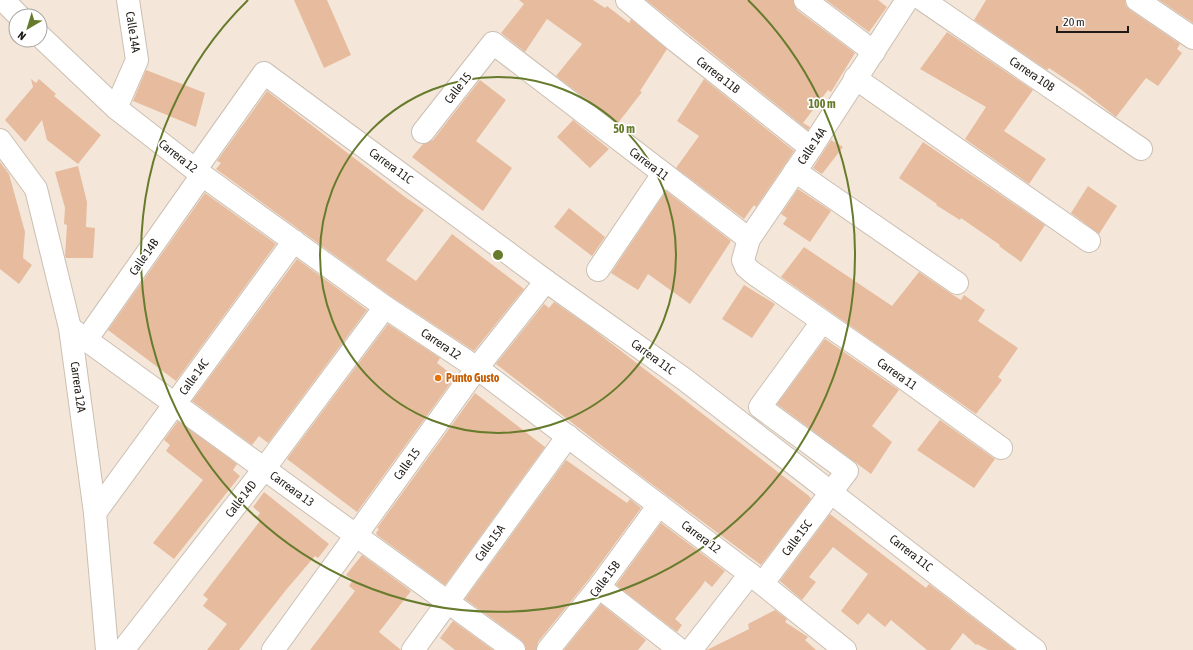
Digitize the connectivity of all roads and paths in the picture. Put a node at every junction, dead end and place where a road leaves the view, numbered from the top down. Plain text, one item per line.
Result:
1 (3, 0) edge
2 (128, 0) edge
3 (627, 0) edge
4 (805, 0) edge
5 (907, 0) edge
6 (923, 0) edge
7 (1138, 0) edge
8 (11, 8) edge
9 (1193, 38) edge
10 (48, 44) edge
11 (493, 44) joint
12 (874, 52) junction
13 (264, 73) joint
14 (856, 78) junction
15 (116, 108) junction
16 (423, 132) dead end
17 (0, 140) edge
18 (811, 148) junction
19 (1141, 149) dead end
20 (795, 171) junction
21 (199, 172) junction
22 (663, 174) junction
23 (749, 239) junction
24 (294, 241) junction
25 (1089, 241) dead end
26 (598, 270) dead end
27 (753, 273) joint
28 (546, 281) junction
29 (956, 283) dead end
30 (385, 306) junction
31 (822, 322) junction
32 (78, 334) junction
33 (477, 368) junction
34 (175, 404) junction
35 (568, 436) junction
36 (1001, 448) dead end
37 (264, 469) junction
38 (832, 492) junction
39 (659, 505) junction
40 (95, 513) junction
41 (355, 535) junction
42 (757, 578) junction
43 (600, 587) junction
44 (448, 602) junction
45 (107, 650) edge
46 (123, 650) edge
47 (273, 650) edge
48 (413, 650) edge
49 (514, 650) edge
50 (548, 650) edge
51 (680, 650) edge
52 (691, 650) edge
53 (845, 650) edge
54 (1035, 650) edge

1 - 8 street
2 - 15 street, Calle 14A
3 - 18 street, Carrera 11B
4 - 12 street
5 - 12 street, Calle 14A
6 - 19 street, Carrera 10B
7 - 9 street
10 - 15 street, Carrera 12
11 - 16 street, Calle 15
11 - 22 street, Carrera 11
12 - 14 street, Calle 14A
13 - 21 street, Calle 14B
13 - 28 street, Carrera 11C
14 - 18 street, Calle 14A
14 - 25 street
15 - 21 street, Carrera 12
17 - 32 street, Carrera 12A
18 - 20 street, Calle 14A
20 - 23 street, Calle 14A
20 - 29 street
21 - 24 street, Carrera 12
21 - 32 street, Calle 14B
22 - 23 street, Carrera 11
22 - 26 street
23 - 27 street, Calle 14A
24 - 30 street, Carrera 12
24 - 34 street, Calle 14C
27 - 31 street, Carrera 11
28 - 33 street, Calle 15
28 - 38 street, Carrera 11C
30 - 33 street, Carrera 12
30 - 37 street, Calle 14D
31 - 36 street, Carrera 11
31 - 38 street, Calle 15C
32 - 34 street, Carreara 13
32 - 40 street, Carrera 12A
33 - 35 street, Carrera 12
33 - 41 street, Calle 15
34 - 37 street, Carreara 13
34 - 40 street, Calle 14C
35 - 39 street, Carrera 12
35 - 44 street, Calle 15A
37 - 41 street, Carreara 13
37 - 46 street, Calle 14D
38 - 42 street, Calle 15C
38 - 54 street, Carrera 11C
39 - 42 street, Carrera 12
39 - 43 street, Calle 15B
40 - 45 street, Carrera 12A
41 - 44 street, Carreara 13
41 - 47 street, Calle 15
42 - 52 street, Calle 15C
42 - 53 street, Carrera 12
43 - 50 street, Calle 15B
43 - 51 street
44 - 48 street, Calle 15A
44 - 49 street, Carreara 13

